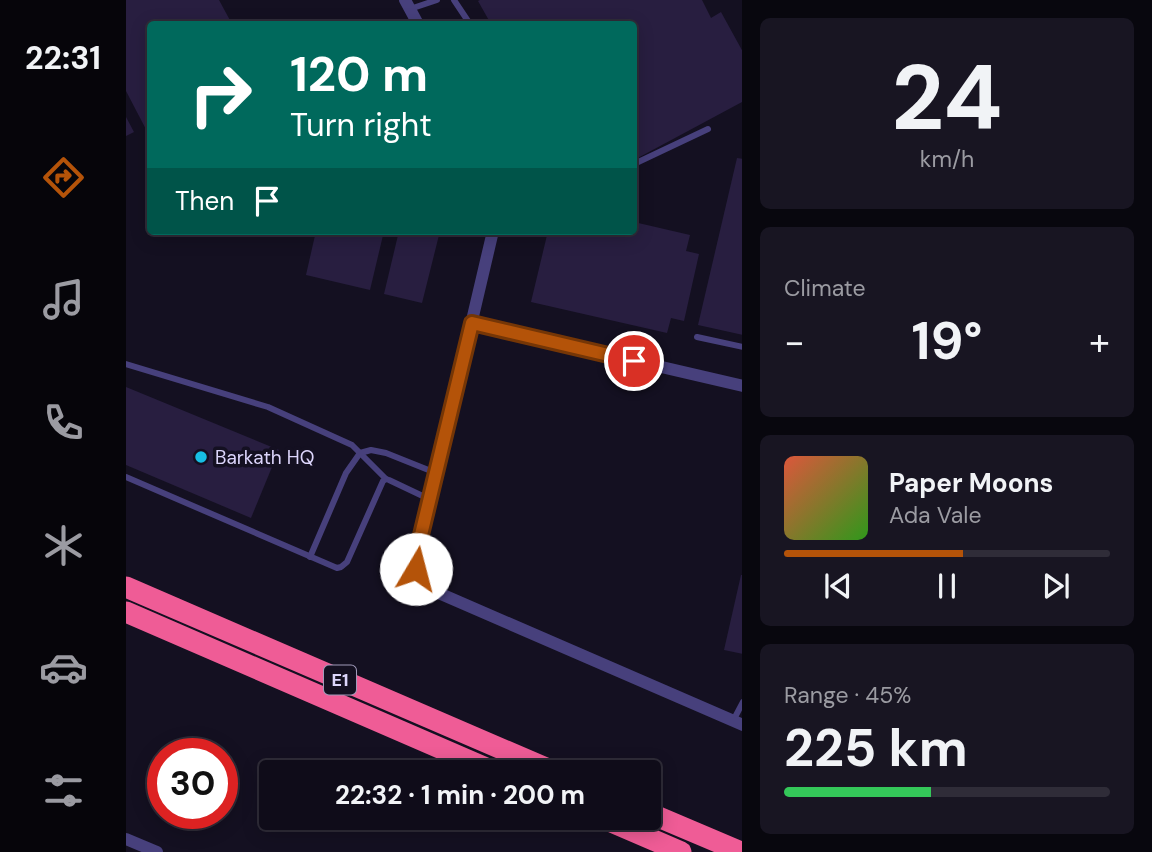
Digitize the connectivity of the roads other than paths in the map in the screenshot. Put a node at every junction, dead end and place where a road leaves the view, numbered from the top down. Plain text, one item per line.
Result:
1 (437, 0) edge
2 (454, 0) edge
3 (407, 4) edge
4 (416, 21) edge
5 (468, 21) edge
6 (708, 130) dead end
7 (637, 163) edge
8 (492, 235) edge
9 (472, 323) junction
10 (698, 337) dead end
11 (742, 347) edge
12 (126, 364) edge
13 (742, 386) edge
14 (360, 453) junction
15 (436, 473) junction
16 (126, 477) edge
17 (386, 479) junction
18 (429, 499) junction
19 (310, 557) junction
20 (126, 587) edge
21 (126, 612) edge
22 (738, 723) edge
23 (467, 760) edge
24 (527, 760) edge
25 (661, 818) edge
26 (630, 830) edge
27 (126, 838) edge
28 (157, 852) edge
29 (681, 852) edge
30 (741, 852) edge

1 - 3 lane
2 - 5 lane
3 - 4 street
6 - 7 lane
8 - 9 street
9 - 13 street
9 - 15 street
10 - 11 lane
12 - 14 lane
14 - 15 lane
14 - 17 lane
14 - 19 lane
15 - 18 street
16 - 19 lane
17 - 18 lane
17 - 19 lane
18 - 22 street
20 - 24 highway, E1
21 - 23 highway, E1
25 - 30 highway
26 - 29 highway
27 - 28 street

